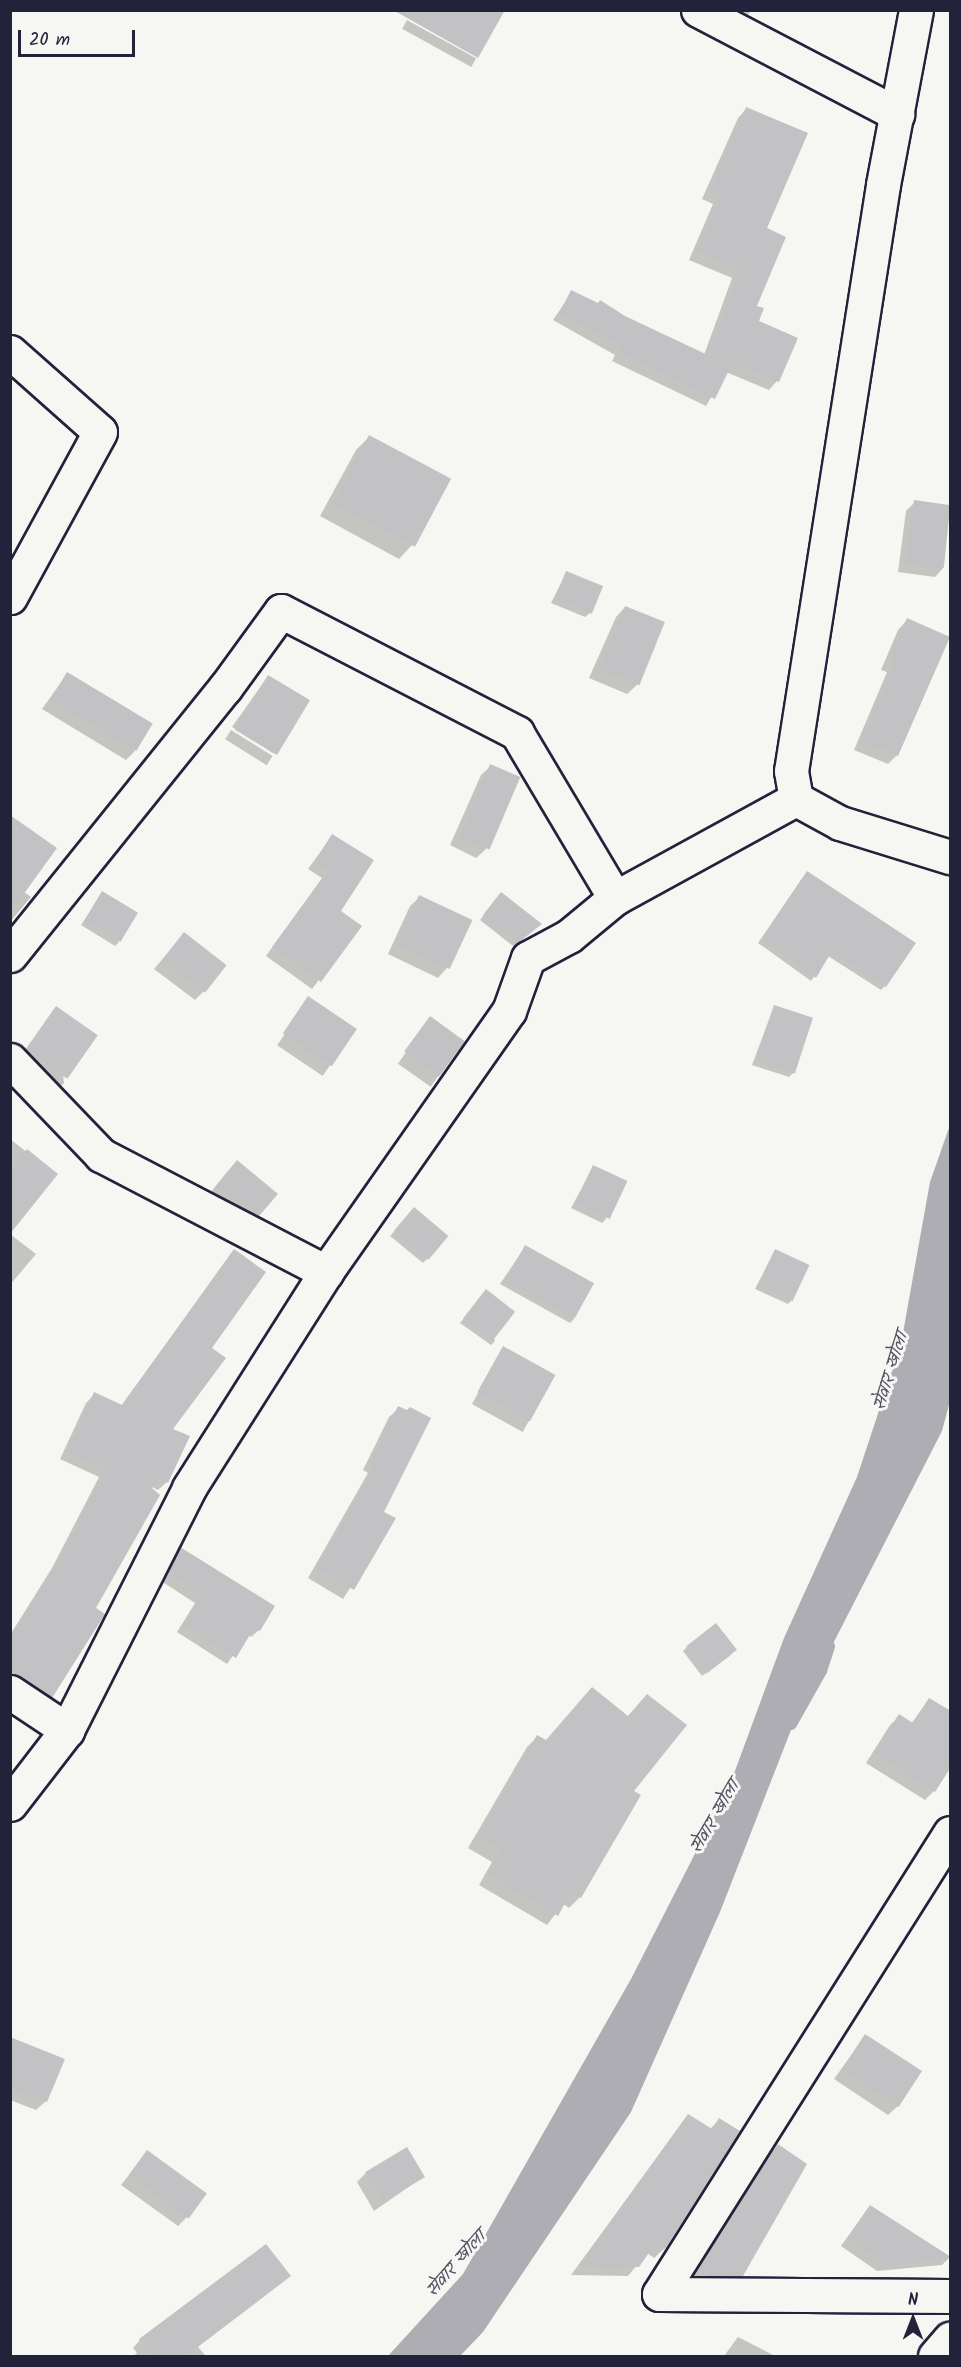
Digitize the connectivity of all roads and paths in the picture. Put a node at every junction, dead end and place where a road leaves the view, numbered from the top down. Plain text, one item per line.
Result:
1 (698, 10) edge
2 (916, 10) edge
3 (897, 114) junction
4 (10, 352) edge
5 (10, 597) edge
6 (796, 799) junction
7 (951, 857) edge
8 (615, 898) junction
9 (10, 955) edge
10 (10, 1060) edge
11 (326, 1272) junction
12 (10, 1692) edge
13 (67, 1730) junction
14 (10, 1804) edge
15 (951, 1833) edge
16 (951, 2296) edge
17 (951, 2339) edge
18 (935, 2356) edge

1 - 3 street
2 - 3 street
3 - 6 street
4 - 5 street
6 - 7 street
6 - 8 street
8 - 9 street
8 - 11 street
10 - 11 street
11 - 13 street
12 - 13 street
13 - 14 street
15 - 16 street
17 - 18 street

